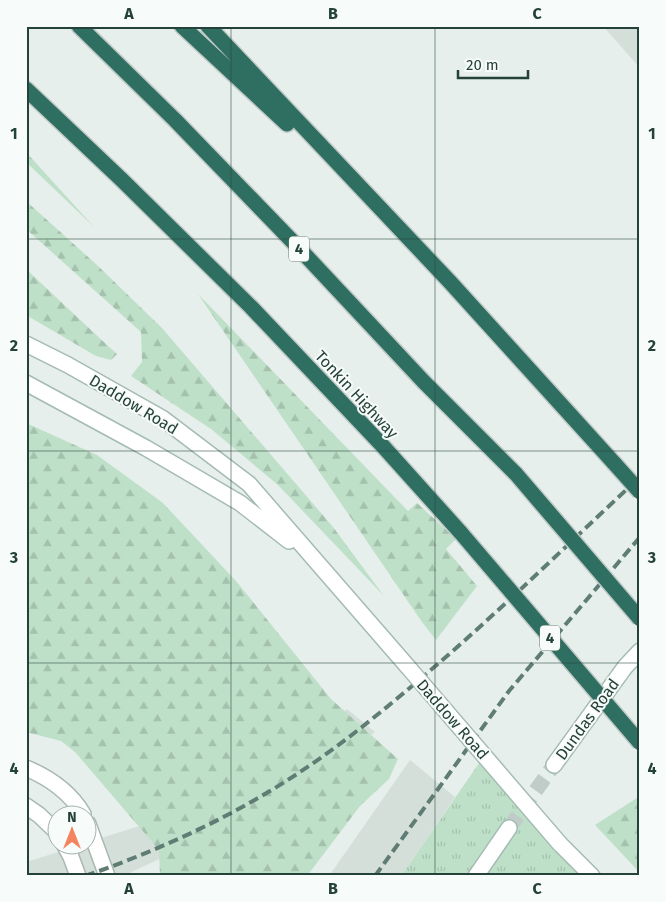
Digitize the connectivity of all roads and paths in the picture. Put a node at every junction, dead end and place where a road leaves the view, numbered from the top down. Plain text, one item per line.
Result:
1 (79, 26) edge
2 (182, 26) edge
3 (208, 26) edge
4 (26, 89) edge
5 (450, 282) junction
6 (26, 344) edge
7 (26, 383) edge
8 (640, 492) edge
9 (316, 561) junction
10 (640, 619) edge
11 (640, 651) edge
12 (640, 743) edge
13 (554, 765) tunnel mouth
14 (26, 768) edge
15 (76, 804) edge
16 (26, 806) edge
17 (48, 823) edge
18 (509, 828) tunnel mouth
19 (98, 851) edge
20 (69, 854) edge
21 (78, 876) edge
22 (107, 876) edge
23 (476, 876) edge
24 (592, 876) edge

1 - 10 highway, 4, bridge
2 - 5 highway
3 - 5 highway
4 - 12 highway, Tonkin Highway / 4, bridge
5 - 8 highway, bridge
6 - 9 main road, Daddow Road
7 - 9 main road, Daddow Road
9 - 24 main road, Daddow Road, bridge
11 - 13 main road, Dundas Road
14 - 15 main road
16 - 17 main road
18 - 23 main road
19 - 22 main road
20 - 21 main road

